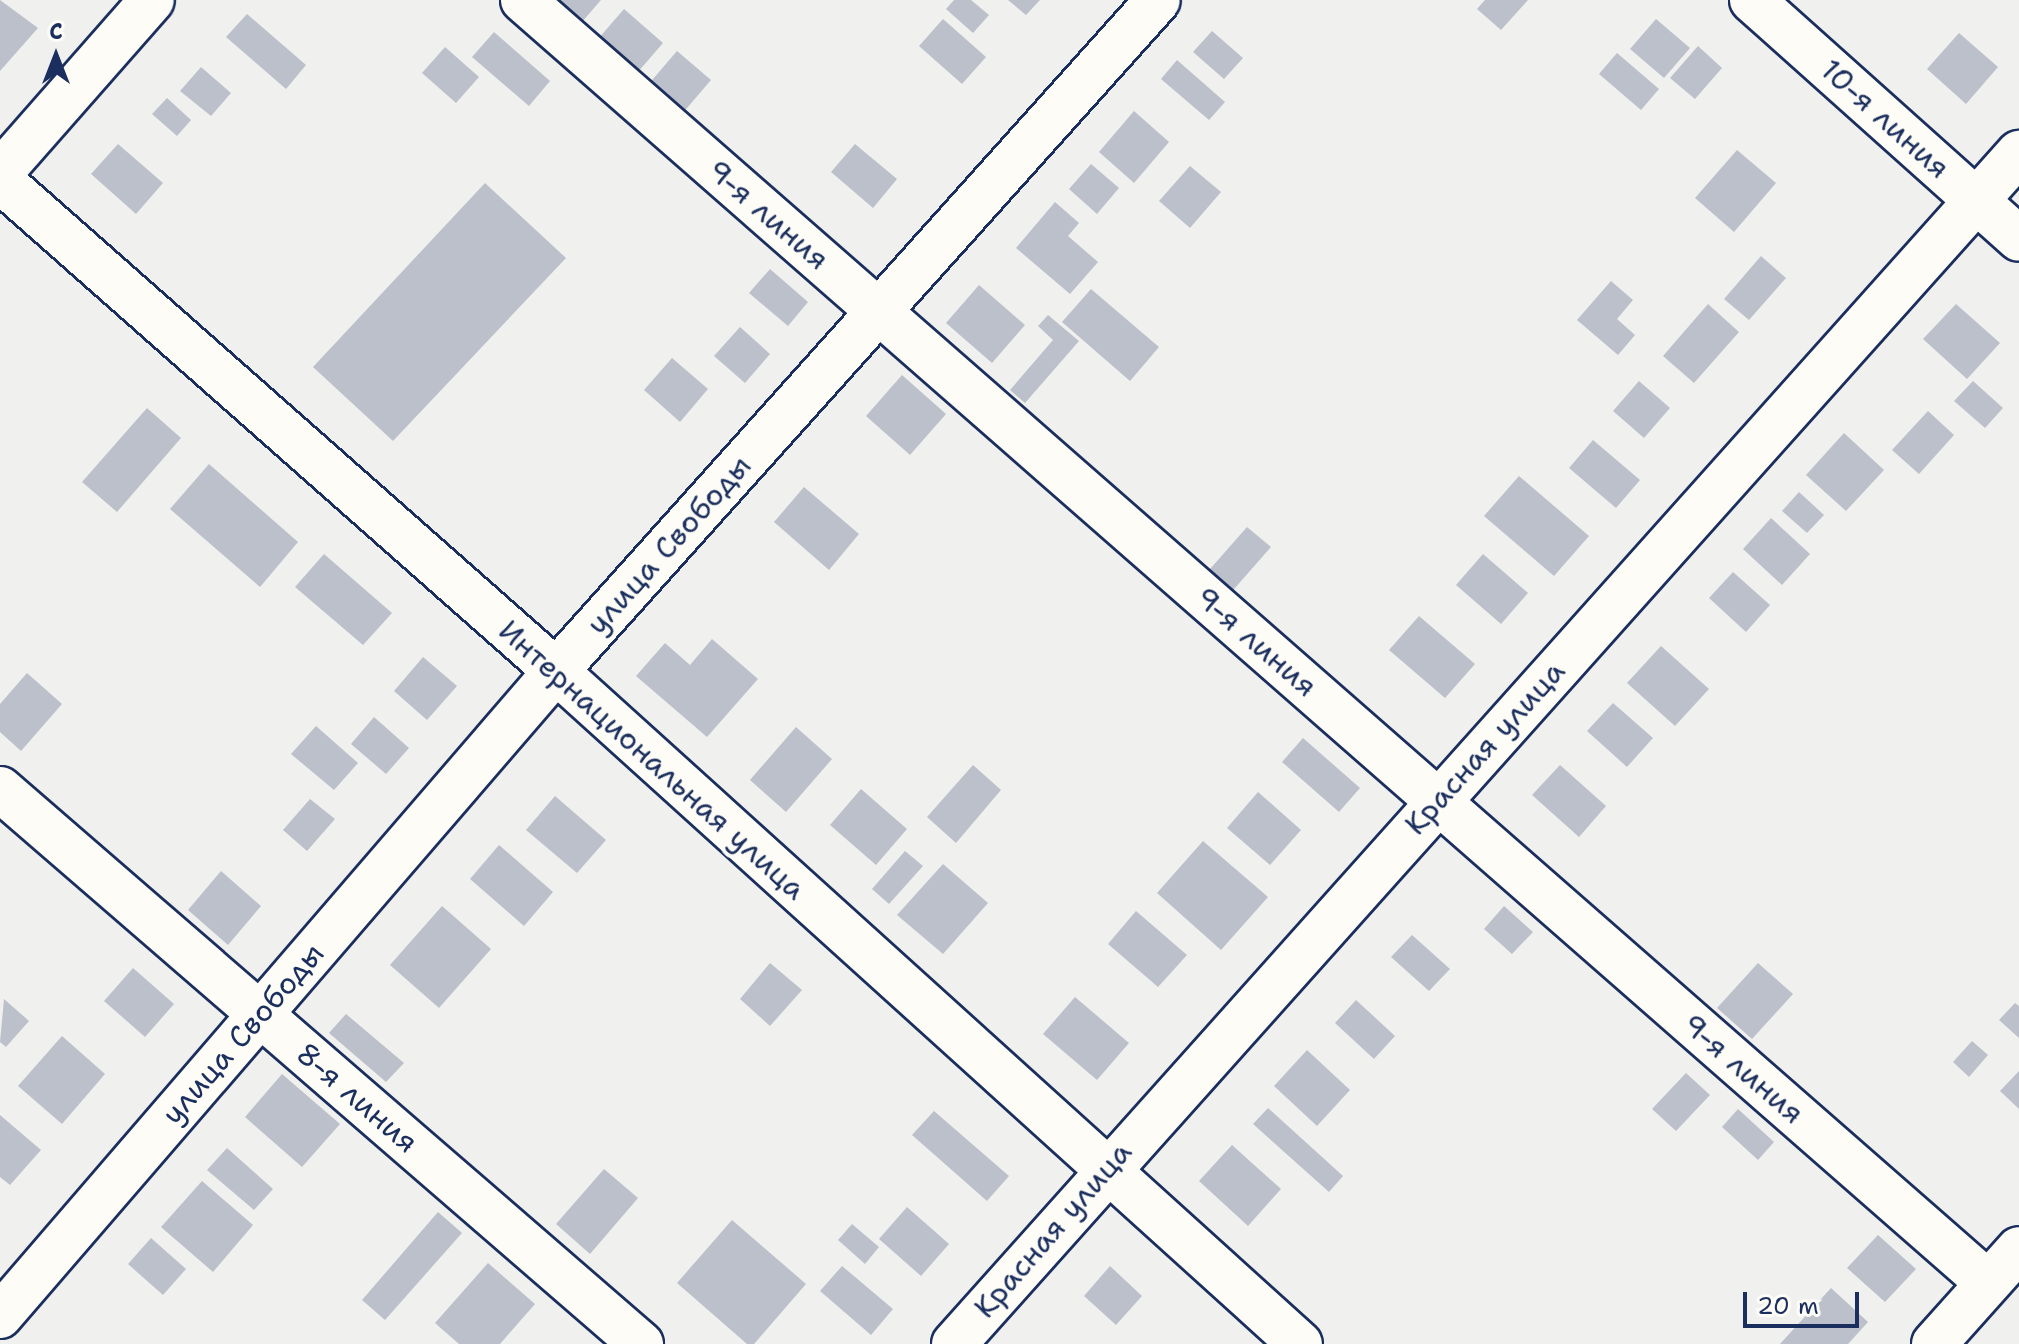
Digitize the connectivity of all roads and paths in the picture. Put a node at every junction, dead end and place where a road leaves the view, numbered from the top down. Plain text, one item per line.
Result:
1 (152, 0) edge
2 (523, 0) edge
3 (1158, 0) edge
4 (1752, 0) edge
5 (2019, 153) edge
6 (0, 173) edge
7 (0, 180) edge
8 (1977, 201) junction
9 (2019, 239) edge
10 (879, 311) junction
11 (556, 671) junction
12 (0, 789) edge
13 (1437, 801) junction
14 (260, 1014) junction
15 (1105, 1170) junction
16 (2019, 1249) edge
17 (1988, 1283) junction
18 (0, 1316) edge
19 (641, 1344) edge
20 (954, 1344) edge
21 (1300, 1344) edge
22 (1934, 1344) edge

1 - 6 street
2 - 10 street, 9-я линия
3 - 10 street, улица Свободы
4 - 8 street, 10-я линия
5 - 8 street, Красная улица
7 - 11 street, Интернациональная улица
8 - 9 street, 10-я линия
8 - 13 street, Красная улица
10 - 11 street, улица Свободы
10 - 13 street, 9-я линия
11 - 14 street, улица Свободы
11 - 15 street, Интернациональная улица
12 - 14 street, 8-я линия
13 - 15 street, Красная улица
13 - 17 street, 9-я линия
14 - 18 street, улица Свободы
14 - 19 street, 8-я линия
15 - 20 street, Красная улица
15 - 21 street, Интернациональная улица
16 - 17 street
17 - 22 street

